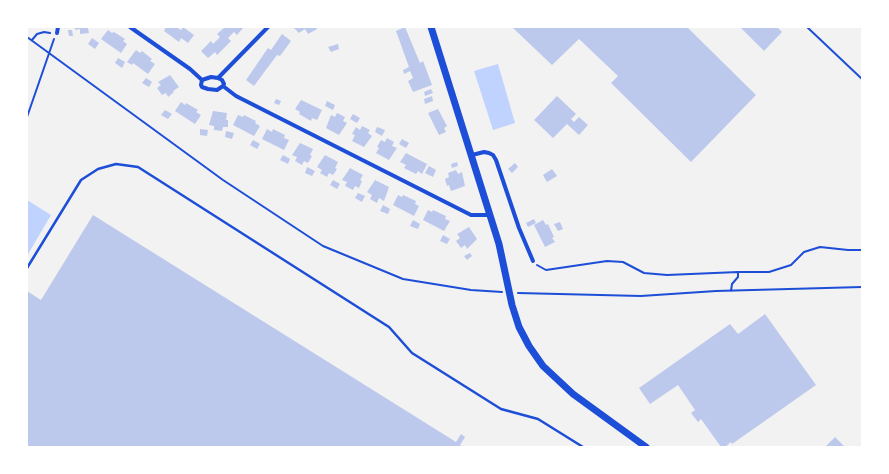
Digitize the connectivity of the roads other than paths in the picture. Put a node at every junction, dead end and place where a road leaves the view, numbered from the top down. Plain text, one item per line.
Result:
1 (58, 27) edge
2 (130, 27) edge
3 (141, 27) edge
4 (268, 27) edge
5 (432, 27) edge
6 (138, 32) junction
7 (57, 33) road end
8 (218, 78) junction
9 (202, 80) junction
10 (223, 86) junction
11 (472, 155) junction
12 (490, 215) junction
13 (533, 261) road end
14 (27, 268) edge
15 (583, 447) edge
16 (646, 447) edge

1 - 7 street
2 - 6 street
3 - 6 street
4 - 8 street
5 - 11 main road
6 - 9 street
8 - 9 street
8 - 10 street
9 - 10 street
10 - 12 street
11 - 12 main road
11 - 13 street
12 - 16 main road
14 - 15 lane

